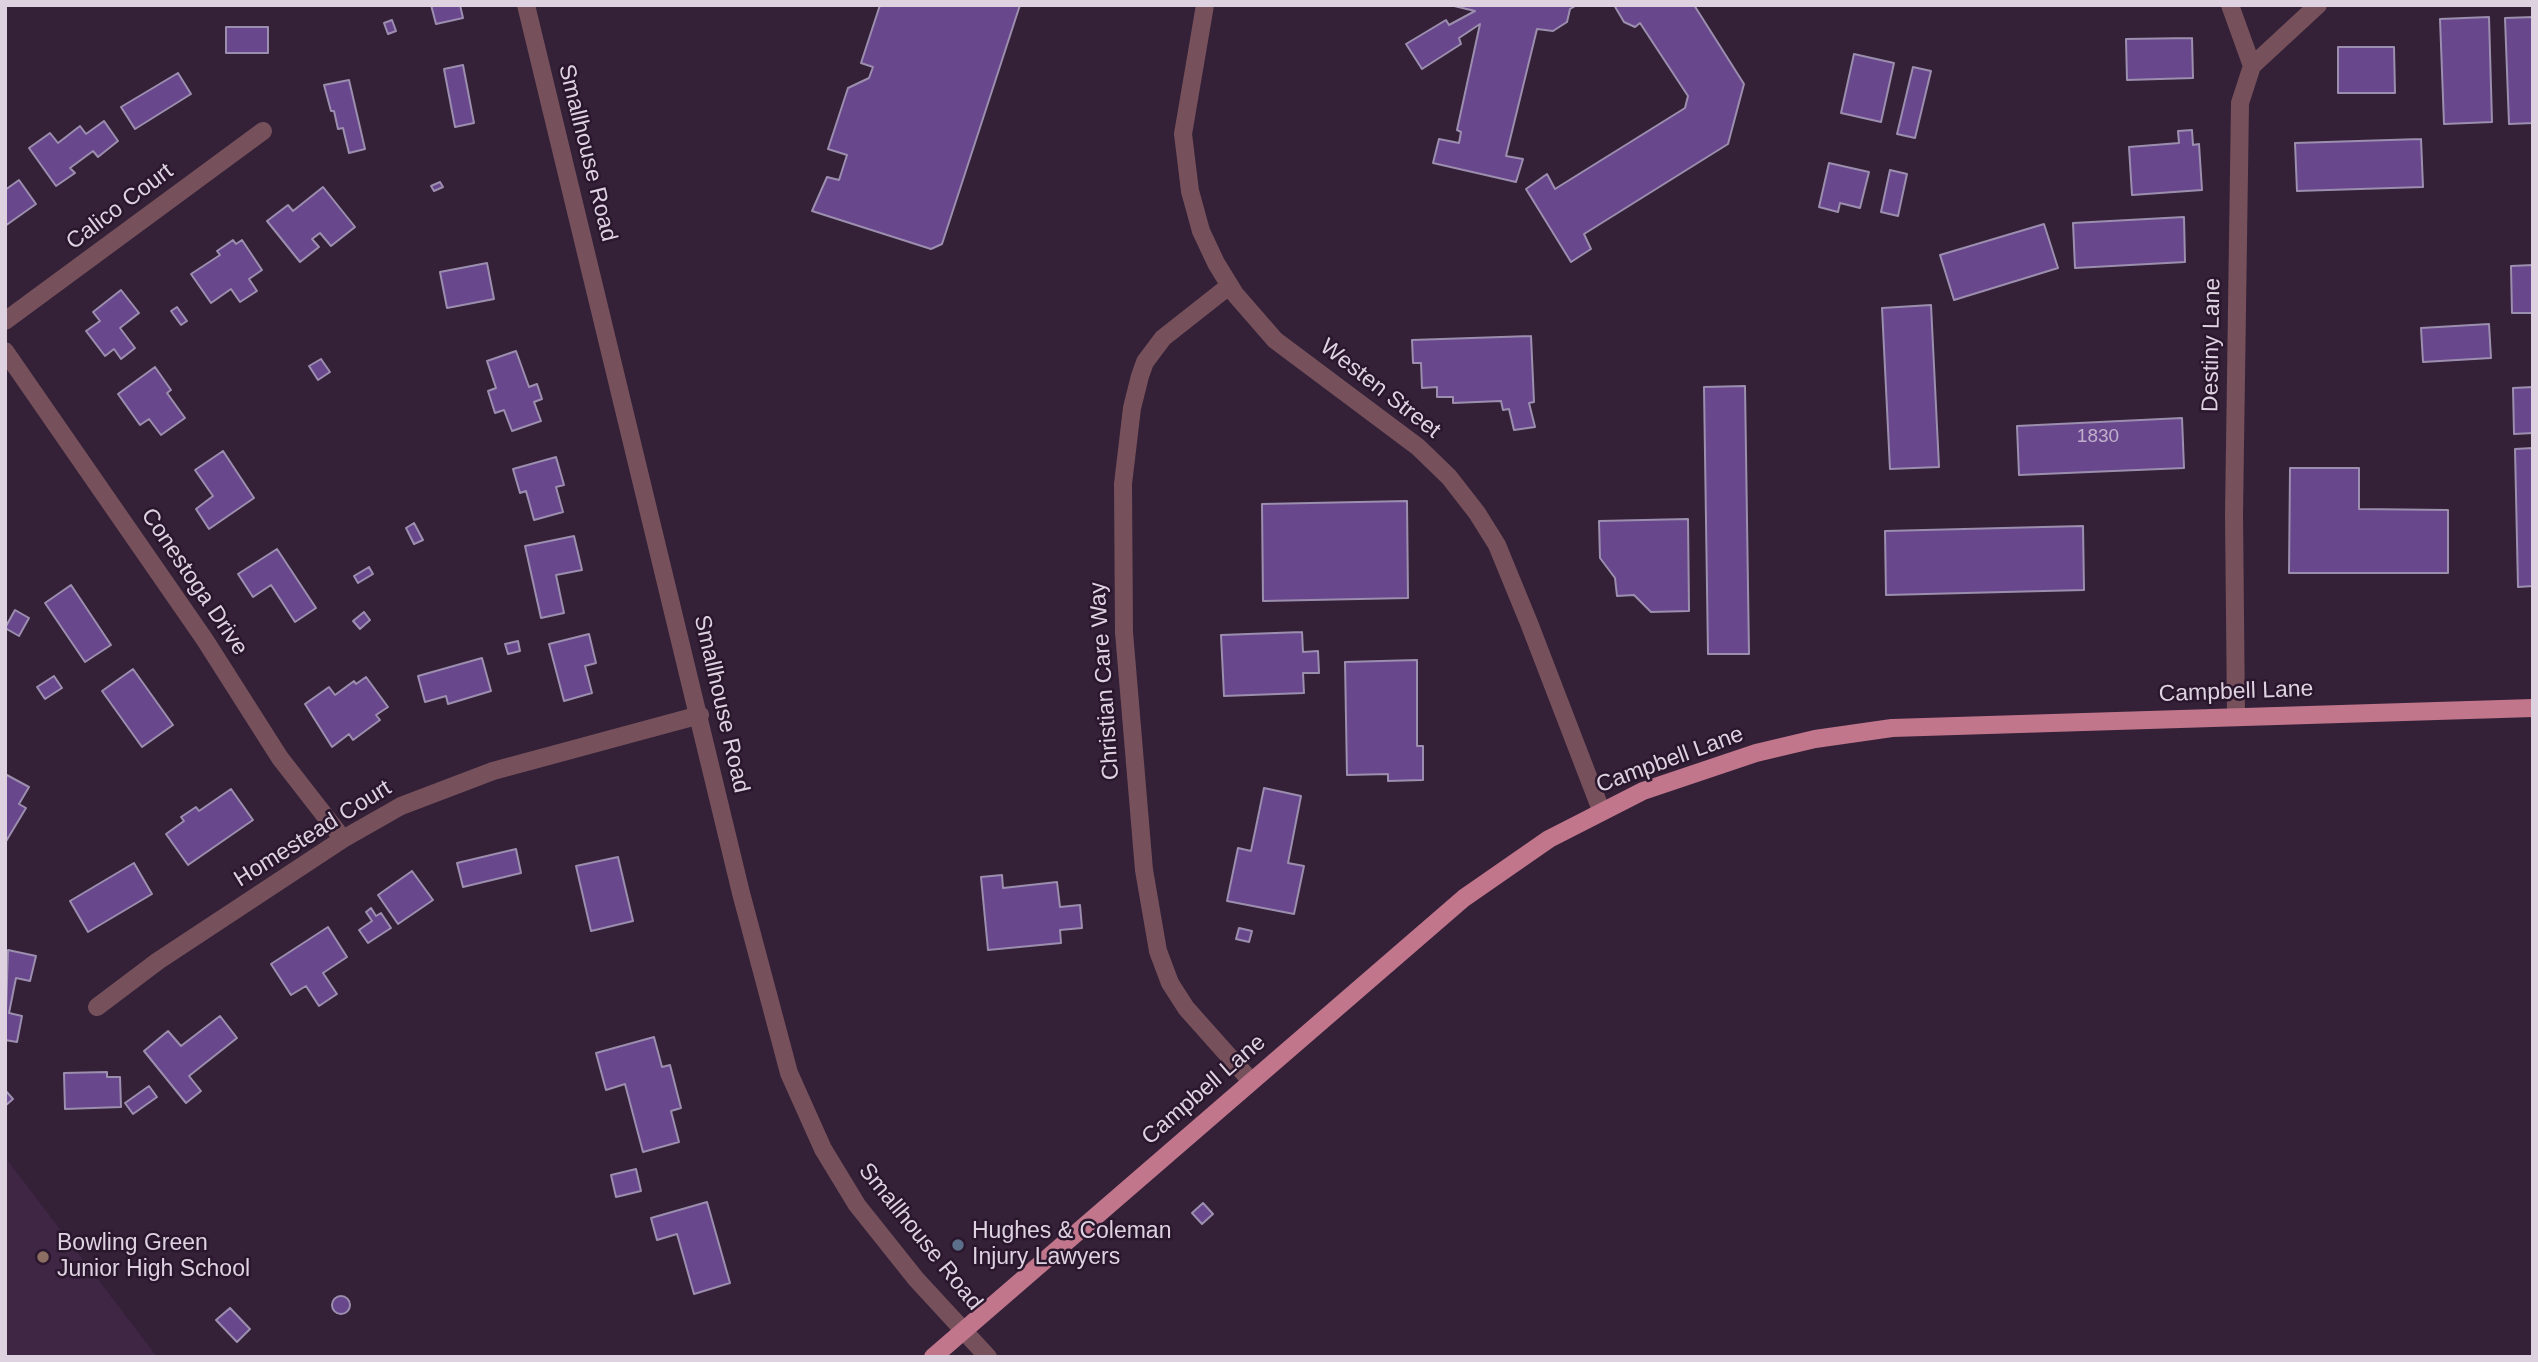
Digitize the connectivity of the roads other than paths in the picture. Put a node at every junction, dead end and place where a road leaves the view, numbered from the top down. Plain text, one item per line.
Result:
1 (526, 5) edge
2 (1205, 5) edge
3 (2230, 5) edge
4 (2318, 5) edge
5 (2252, 66) junction
6 (263, 131) dead end
7 (1229, 286) junction
8 (5, 321) edge
9 (5, 351) edge
10 (2533, 708) edge
11 (700, 715) junction
12 (2236, 716) junction
13 (1601, 810) junction
14 (343, 839) junction
15 (97, 1007) dead end
16 (1251, 1081) junction
17 (963, 1330) junction
18 (933, 1357) edge
19 (988, 1357) edge

1 - 11 street, Smallhouse Road
2 - 7 street, Westen Street
3 - 5 street
4 - 5 street, Destiny Lane
5 - 12 street, Destiny Lane
6 - 8 street, Calico Court
7 - 13 street, Westen Street
7 - 16 street, Christian Care Way
9 - 14 street, Conestoga Drive
10 - 12 main road, Campbell Lane
11 - 14 street, Homestead Court
11 - 17 street, Smallhouse Road
12 - 13 main road, Campbell Lane
13 - 16 main road, Campbell Lane
14 - 15 street, Homestead Court
16 - 17 main road, Campbell Lane
17 - 18 main road, Campbell Lane
17 - 19 street, Smallhouse Road

